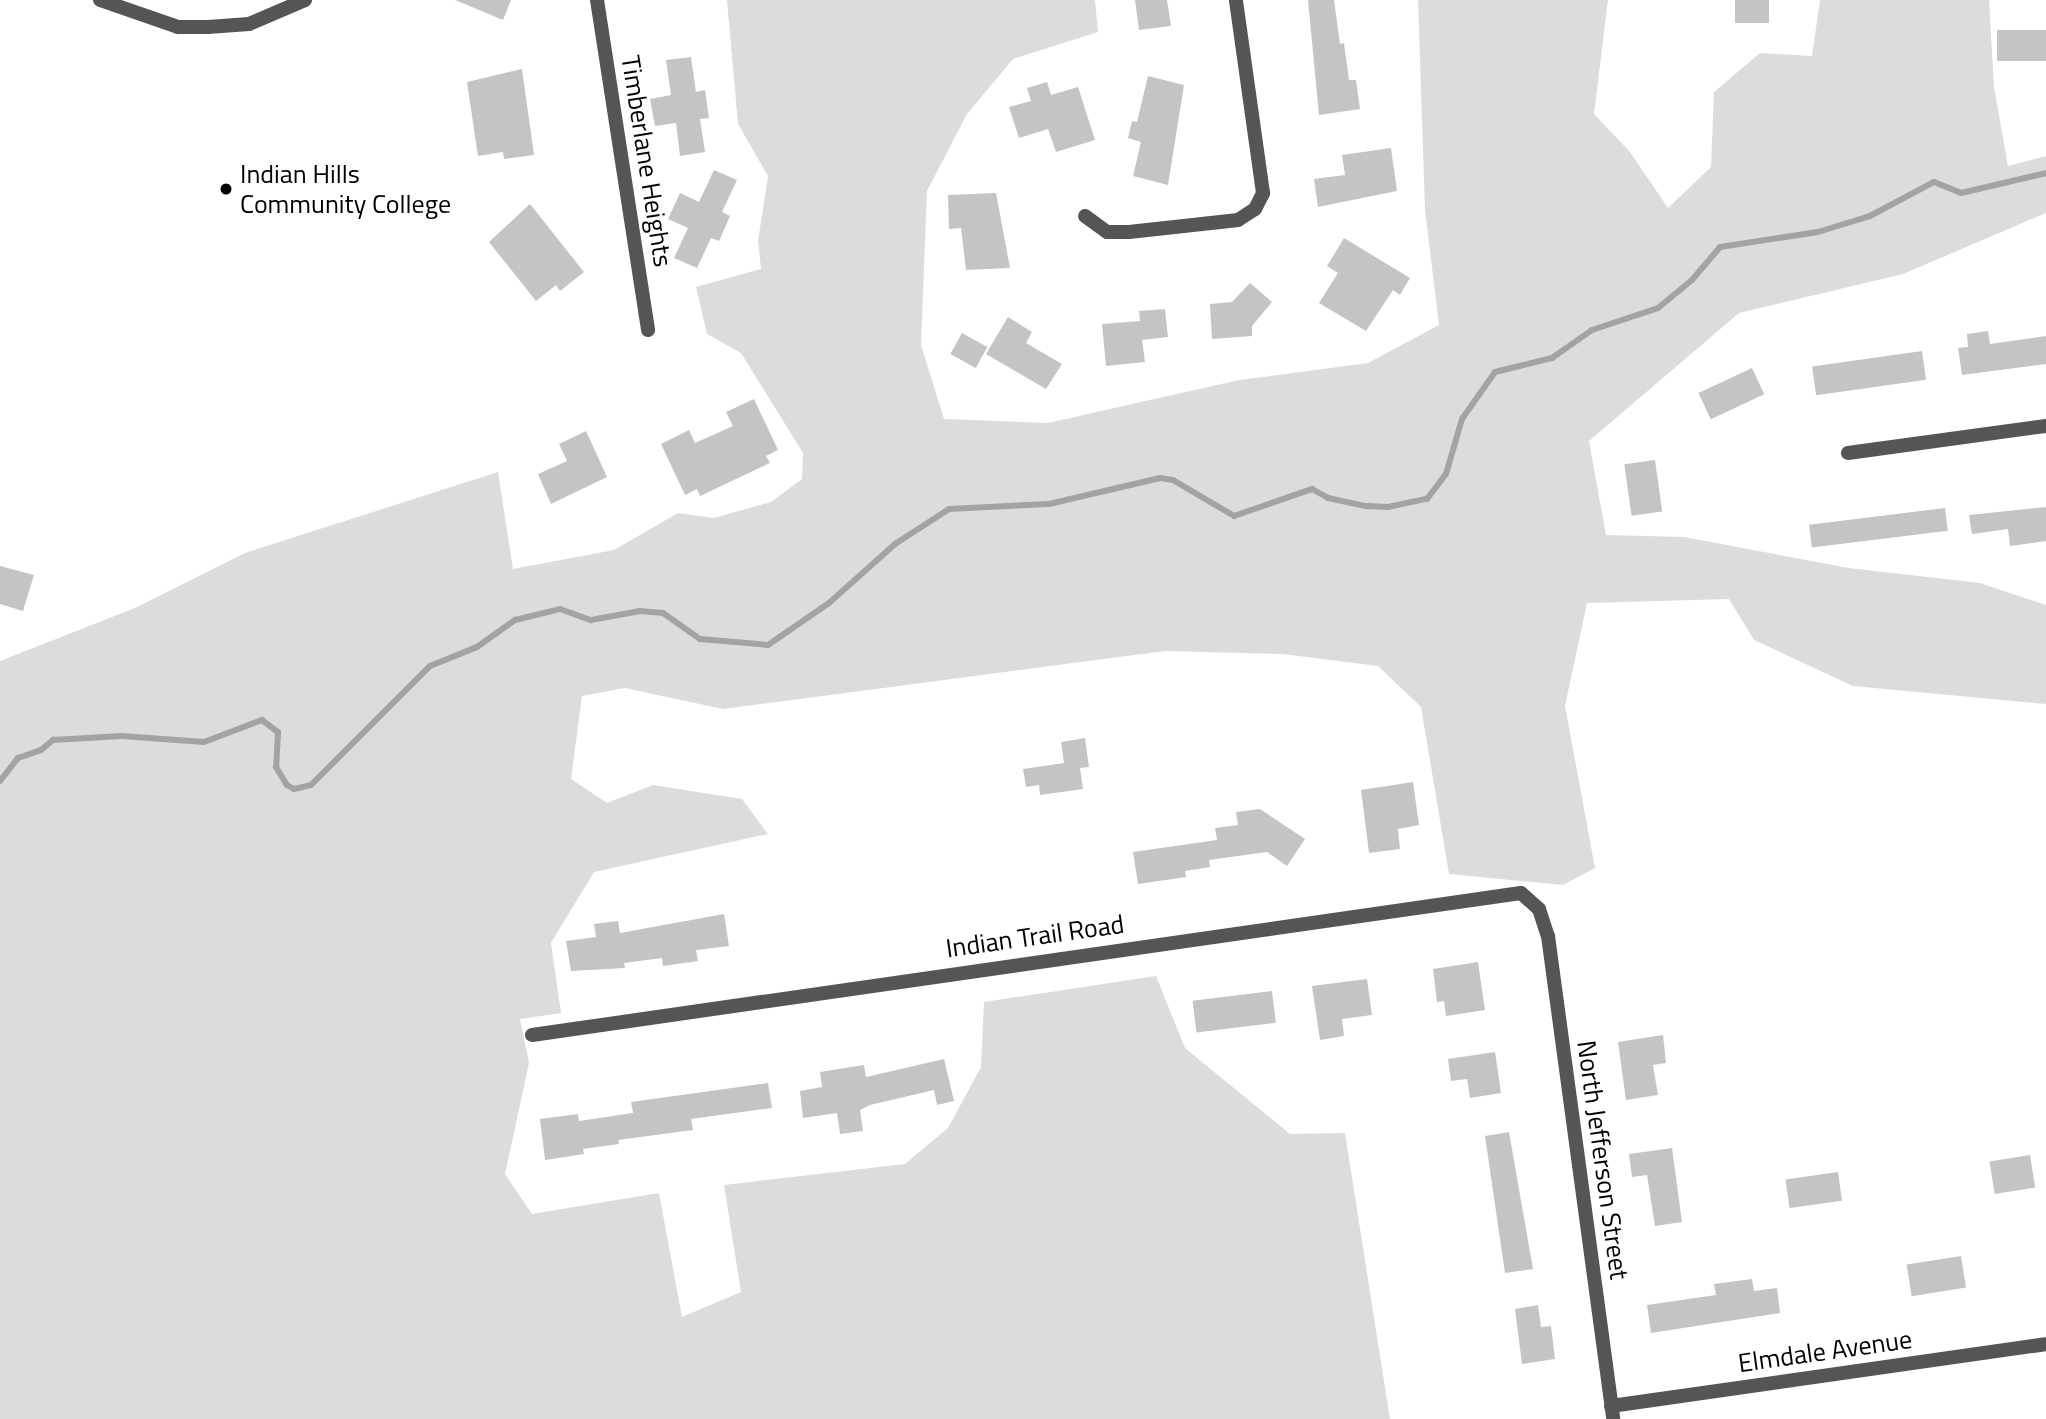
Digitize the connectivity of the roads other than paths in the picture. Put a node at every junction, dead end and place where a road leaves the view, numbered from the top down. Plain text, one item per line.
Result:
1 (100, 0) edge
2 (305, 0) edge
3 (597, 0) edge
4 (1236, 0) edge
5 (1086, 216) dead end
6 (648, 331) dead end
7 (2046, 426) edge
8 (1848, 453) dead end
9 (1539, 909) joint
10 (532, 1035) dead end
11 (2046, 1345) edge
12 (1612, 1412) edge

1 - 2 street
3 - 6 street, Timberlane Heights
4 - 5 street
7 - 8 street
9 - 10 street, Indian Trail Road
9 - 12 street, North Jefferson Street
11 - 12 street, Elmdale Avenue

